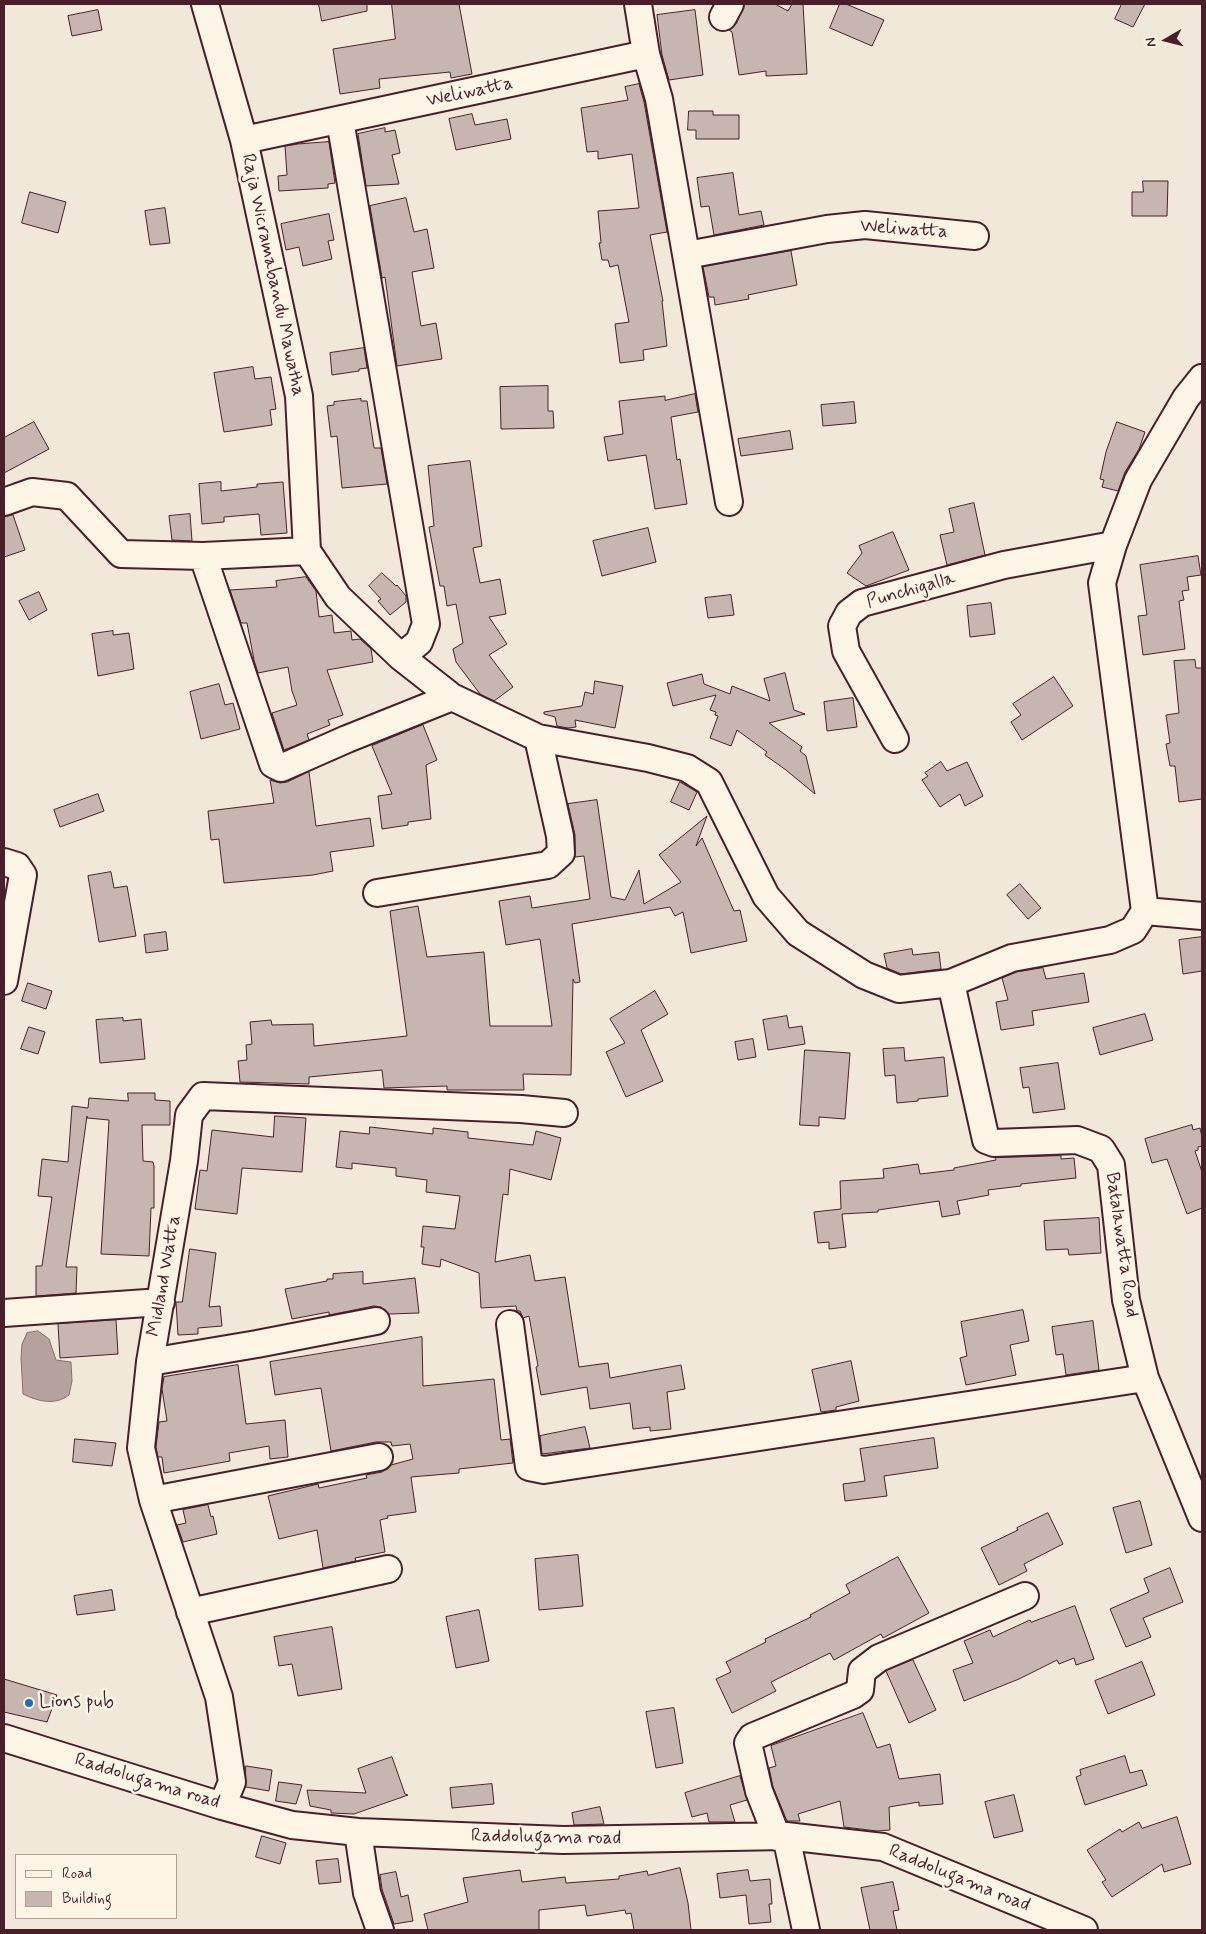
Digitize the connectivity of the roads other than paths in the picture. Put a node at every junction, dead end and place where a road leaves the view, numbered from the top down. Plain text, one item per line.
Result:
1 (205, 4) edge
2 (638, 4) edge
3 (646, 54) junction
4 (340, 120) junction
5 (244, 140) junction
6 (975, 236) dead end
7 (687, 256) junction
8 (1197, 396) edge
9 (4, 502) edge
10 (729, 502) dead end
11 (1113, 545) junction
12 (307, 551) junction
13 (204, 556) junction
14 (401, 657) junction
15 (452, 697) junction
16 (538, 738) junction
17 (895, 739) dead end
18 (4, 862) edge
19 (377, 893) dead end
20 (1145, 911) junction
21 (1202, 916) edge
22 (4, 981) edge
23 (951, 984) junction
24 (564, 1113) dead end
25 (161, 1302) junction
26 (4, 1313) edge
27 (376, 1321) dead end
28 (510, 1324) dead end
29 (150, 1362) junction
30 (1145, 1378) junction
31 (379, 1457) dead end
32 (153, 1500) junction
33 (1202, 1518) edge
34 (388, 1569) dead end
35 (1025, 1596) dead end
36 (190, 1612) junction
37 (4, 1738) edge
38 (222, 1806) junction
39 (358, 1832) junction
40 (782, 1836) junction
41 (1030, 1919) edge
42 (380, 1930) edge
43 (806, 1930) edge
44 (1084, 1930) edge

1 - 5 street, Raja Wicramabandu Mawatha
2 - 3 street
3 - 4 street, Weliwatta
3 - 7 street
4 - 5 street, Weliwatta
4 - 14 street
5 - 12 street, Raja Wicramabandu Mawatha
6 - 7 street, Weliwatta
7 - 10 street
8 - 11 street
9 - 13 street
11 - 17 street, Punchigalla
11 - 20 street
12 - 13 street
12 - 14 street
13 - 15 street
14 - 15 street
15 - 16 street
16 - 19 street
16 - 23 street
18 - 22 street
20 - 21 street
20 - 23 street
23 - 30 street, Batalawatta Road
24 - 25 street, Midland Watta
25 - 26 street
25 - 29 street, Midland Watta
27 - 29 street
28 - 30 street
29 - 32 street, Midland Watta
30 - 33 street, Batalawatta Road
31 - 32 street
32 - 36 street, Midland Watta
34 - 36 street
35 - 40 street
36 - 38 street, Midland Watta
37 - 38 street, Raddolugama road
38 - 39 street, Raddolugama road
39 - 40 street, Raddolugama road
39 - 42 street
40 - 41 street, Raddolugama road
40 - 43 street
41 - 44 street, Raddolugama road

